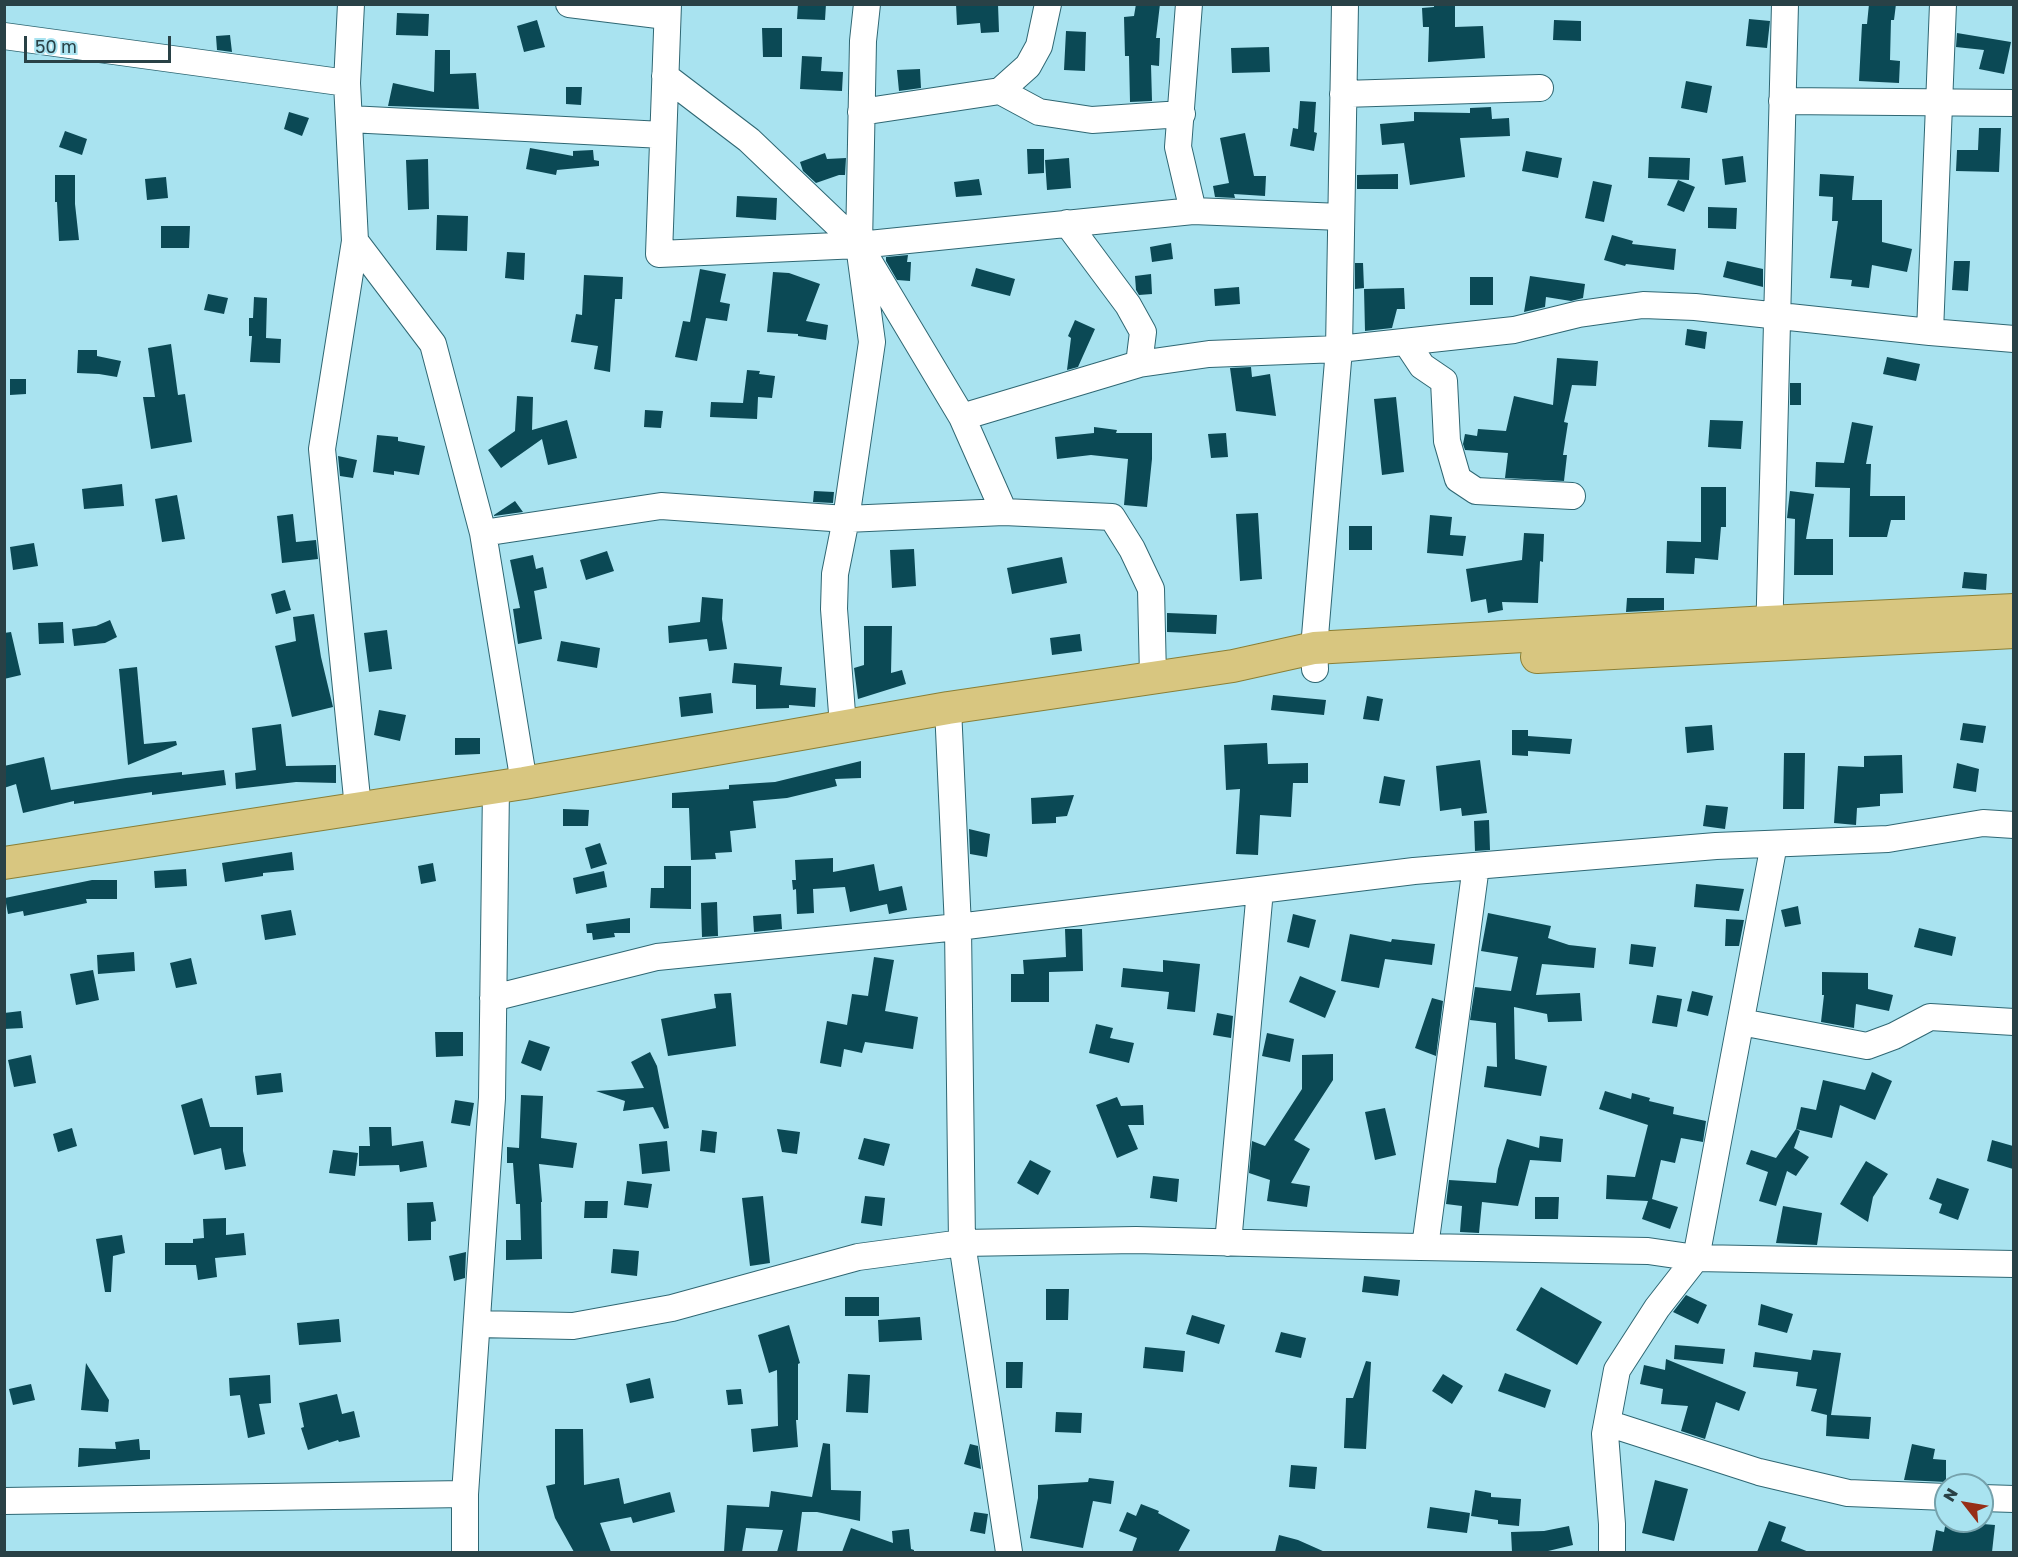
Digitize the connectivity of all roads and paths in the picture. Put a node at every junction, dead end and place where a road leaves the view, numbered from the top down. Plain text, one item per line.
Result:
1 (351, 4) edge
2 (570, 4) edge
3 (867, 4) edge
4 (1048, 4) edge
5 (1189, 4) edge
6 (1345, 4) edge
7 (1785, 4) edge
8 (1943, 4) edge
9 (667, 10) edge
10 (4, 36) edge
11 (665, 76) junction
12 (347, 82) junction
13 (1540, 88) dead end
14 (1000, 91) junction
15 (1343, 94) junction
16 (1782, 101) junction
17 (2013, 103) edge
18 (1939, 104) junction
19 (861, 112) junction
20 (1182, 114) junction
21 (349, 119) junction
22 (663, 135) junction
23 (1192, 211) junction
24 (1341, 217) junction
25 (1067, 223) junction
26 (355, 241) junction
27 (859, 245) junction
28 (1776, 315) junction
29 (1930, 332) junction
30 (2013, 339) edge
31 (1406, 342) junction
32 (1339, 349) junction
33 (1139, 364) junction
34 (963, 417) junction
35 (1572, 496) dead end
36 (1004, 512) junction
37 (846, 519) junction
38 (483, 533) junction
39 (2013, 610) edge
40 (2013, 632) edge
41 (1768, 633) junction
42 (1314, 658) junction
43 (1153, 677) junction
44 (948, 708) junction
45 (843, 726) junction
46 (510, 785) junction
47 (358, 808) junction
48 (2013, 825) edge
49 (1774, 844) junction
50 (4, 863) edge
51 (1476, 866) junction
52 (1260, 890) junction
53 (958, 927) junction
54 (493, 998) junction
55 (1741, 1022) junction
56 (2013, 1022) edge
57 (962, 1243) junction
58 (1228, 1243) junction
59 (1425, 1247) junction
60 (1696, 1258) junction
61 (2013, 1264) edge
62 (477, 1324) junction
63 (1607, 1423) junction
64 (465, 1494) junction
65 (1934, 1497) edge
66 (1994, 1498) edge
67 (2013, 1499) edge
68 (4, 1501) edge
69 (465, 1552) edge
70 (1009, 1552) edge
71 (1612, 1552) edge

1 - 12 street
2 - 9 street
3 - 19 street
4 - 14 street
5 - 20 street
6 - 15 street
7 - 16 street
8 - 18 street
9 - 11 street
10 - 12 street
11 - 22 street
11 - 27 street
12 - 21 street
13 - 15 street
14 - 19 street
14 - 20 street
15 - 24 street
16 - 18 street
16 - 28 street
17 - 18 street
18 - 29 street
19 - 27 street
20 - 23 street
21 - 22 street
21 - 26 street
22 - 27 street
23 - 24 street
23 - 25 street
24 - 32 street
25 - 27 street
25 - 33 street
26 - 38 street
26 - 47 street
27 - 34 street
27 - 37 street
28 - 29 street
28 - 31 street
28 - 41 street
29 - 30 street
31 - 32 street
31 - 35 street
32 - 33 street
32 - 42 street
33 - 34 street
34 - 36 street
36 - 37 street
36 - 43 street
37 - 38 street
37 - 45 street
38 - 46 street
39 - 41 main road
40 - 41 main road
41 - 42 main road
42 - 43 main road
43 - 44 main road
44 - 45 main road
44 - 53 street
45 - 46 main road
46 - 47 main road
46 - 54 street
47 - 50 main road
48 - 49 street
49 - 51 street
49 - 55 street
51 - 52 street
51 - 59 street
52 - 53 street
52 - 58 street
53 - 54 street
53 - 57 street
54 - 62 street
55 - 56 street
55 - 60 street
57 - 58 street
57 - 62 street
57 - 70 street
58 - 59 street
59 - 60 street
60 - 61 street
60 - 63 street
62 - 64 street
63 - 65 street
63 - 71 street
64 - 68 street
64 - 69 street
66 - 67 street

